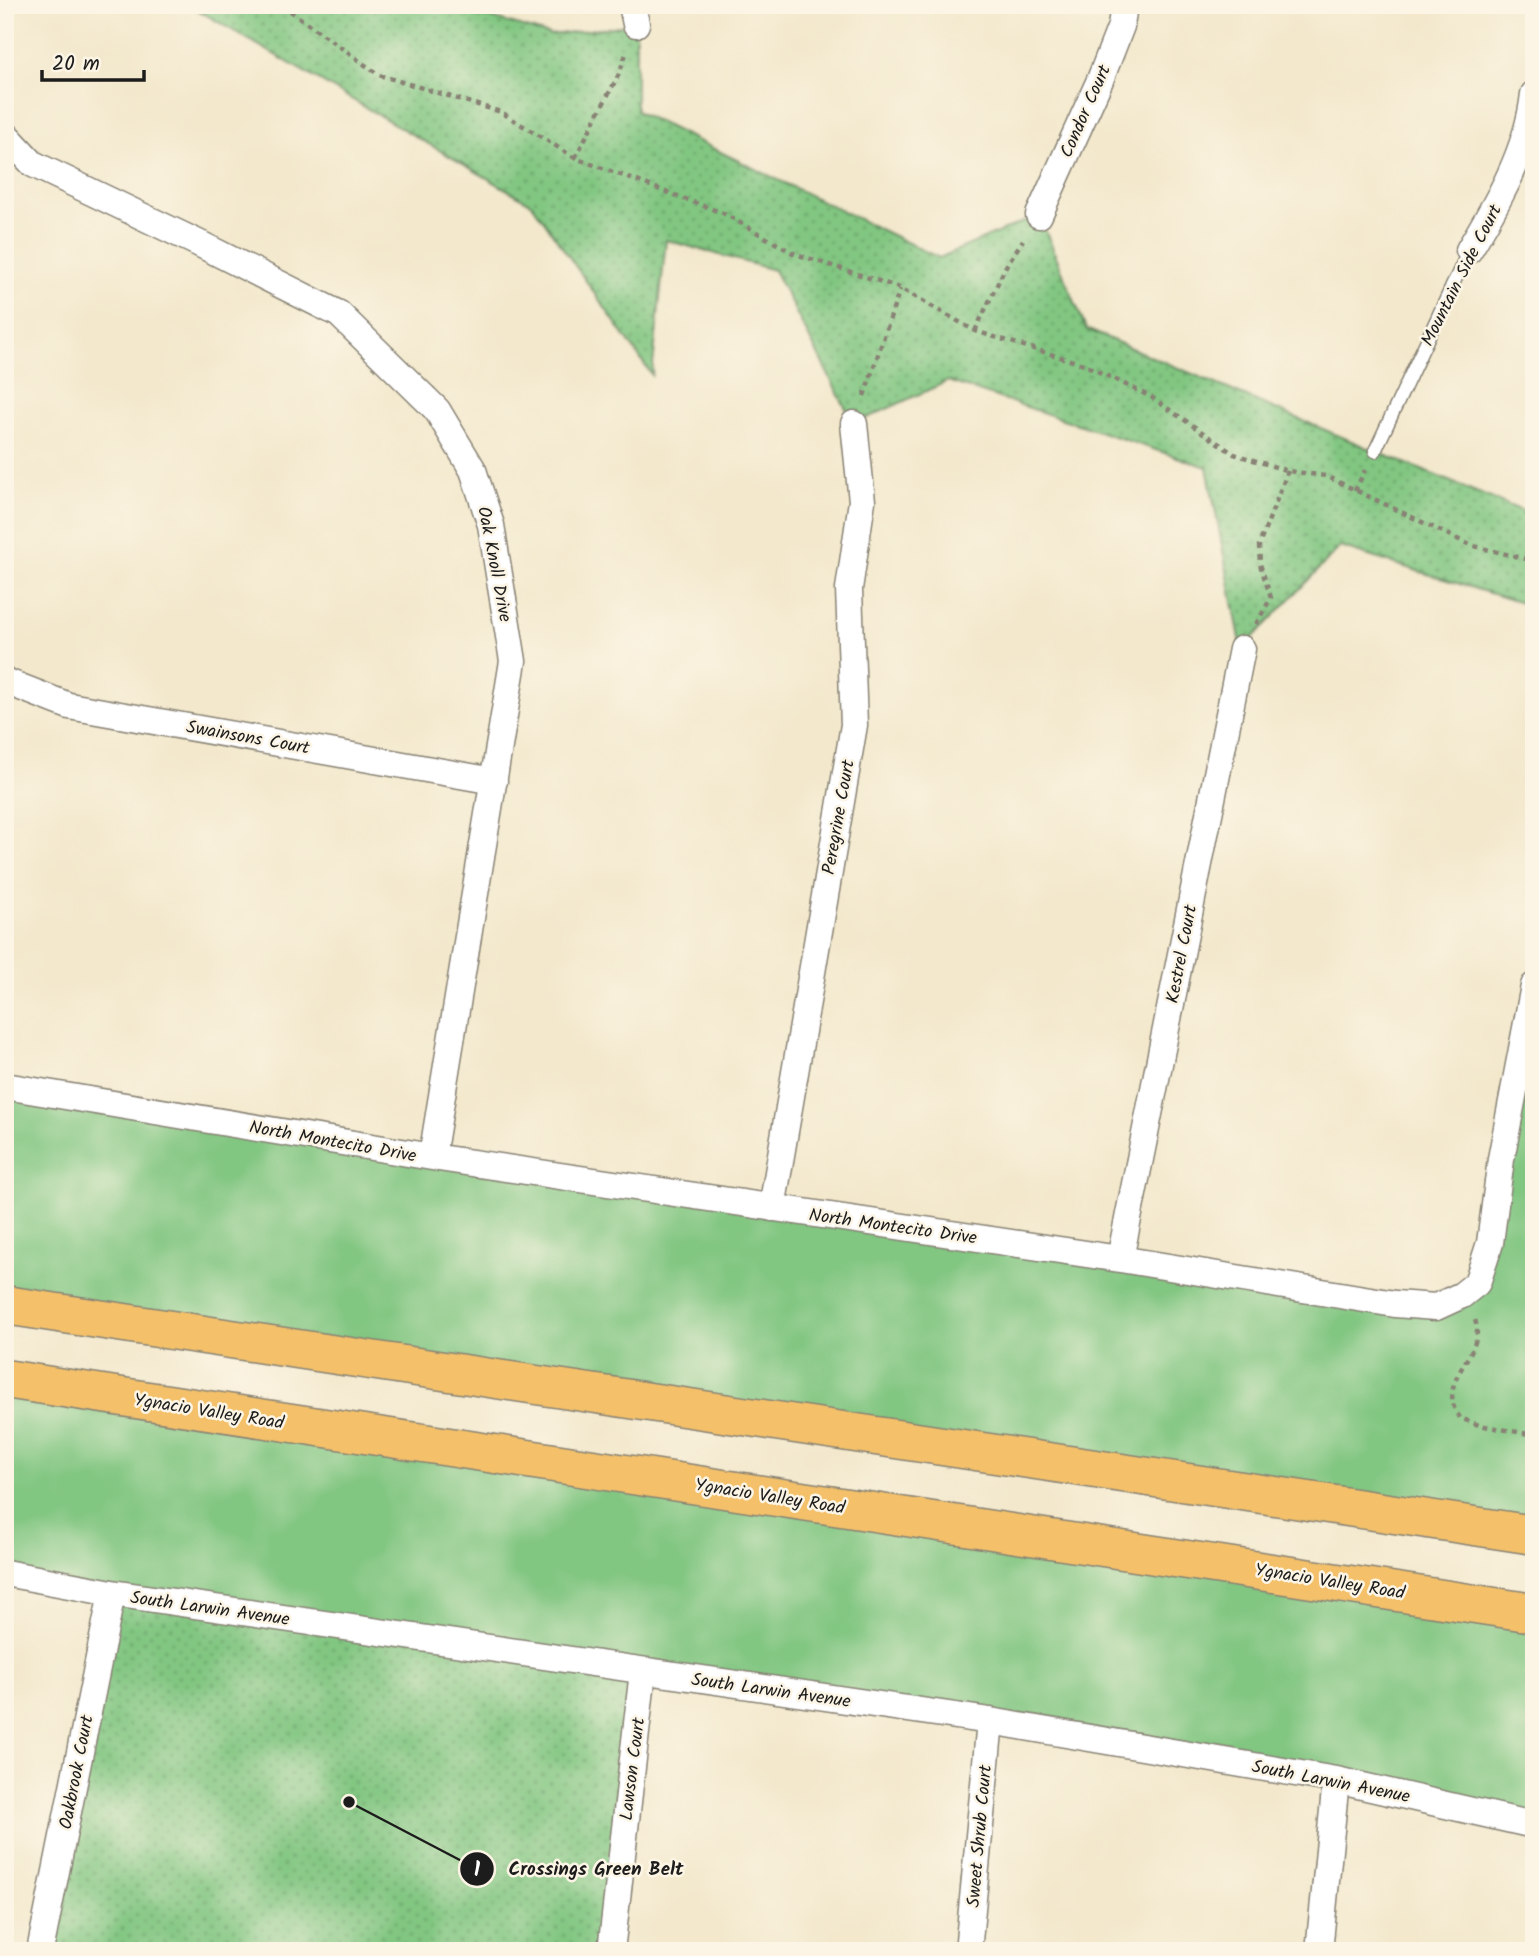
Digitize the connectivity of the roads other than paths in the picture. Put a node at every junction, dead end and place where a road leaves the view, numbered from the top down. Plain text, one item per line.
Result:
1 (1124, 5) edge
2 (1534, 94) edge
3 (5, 134) edge
4 (1040, 215) dead end
5 (1469, 250) joint
6 (854, 424) dead end
7 (1375, 451) dead end
8 (1242, 649) road end
9 (5, 681) edge
10 (494, 781) junction
11 (1534, 986) edge
12 (5, 1086) edge
13 (432, 1157) junction
14 (772, 1208) junction
15 (1120, 1259) junction
16 (5, 1305) edge
17 (5, 1380) edge
18 (1534, 1535) edge
19 (5, 1573) edge
20 (113, 1593) junction
21 (1534, 1613) edge
22 (643, 1671) junction
23 (990, 1720) junction
24 (1336, 1780) junction
25 (1534, 1825) edge
26 (40, 1951) edge
27 (611, 1951) edge
28 (968, 1951) edge
29 (1320, 1951) edge

1 - 4 street, Condor Court
2 - 5 street, Mountain Side Court
3 - 10 street, Oak Knoll Drive
5 - 7 lane, Mountain Side Court
6 - 14 street, Peregrine Court
8 - 15 street, Kestrel Court
9 - 10 street, Swainsons Court
10 - 13 street, Oak Knoll Drive
11 - 15 street, North Montecito Drive
12 - 13 street, North Montecito Drive
13 - 14 street, North Montecito Drive
14 - 15 street, North Montecito Drive
16 - 18 highway
17 - 21 highway, Ygnacio Valley Road
19 - 20 street, South Larwin Avenue
20 - 22 street, South Larwin Avenue
20 - 26 street, Oakbrook Court
22 - 23 street, South Larwin Avenue
22 - 27 street, Lawson Court
23 - 24 street, South Larwin Avenue
23 - 28 street, Sweet Shrub Court
24 - 25 street, South Larwin Avenue
24 - 29 street

